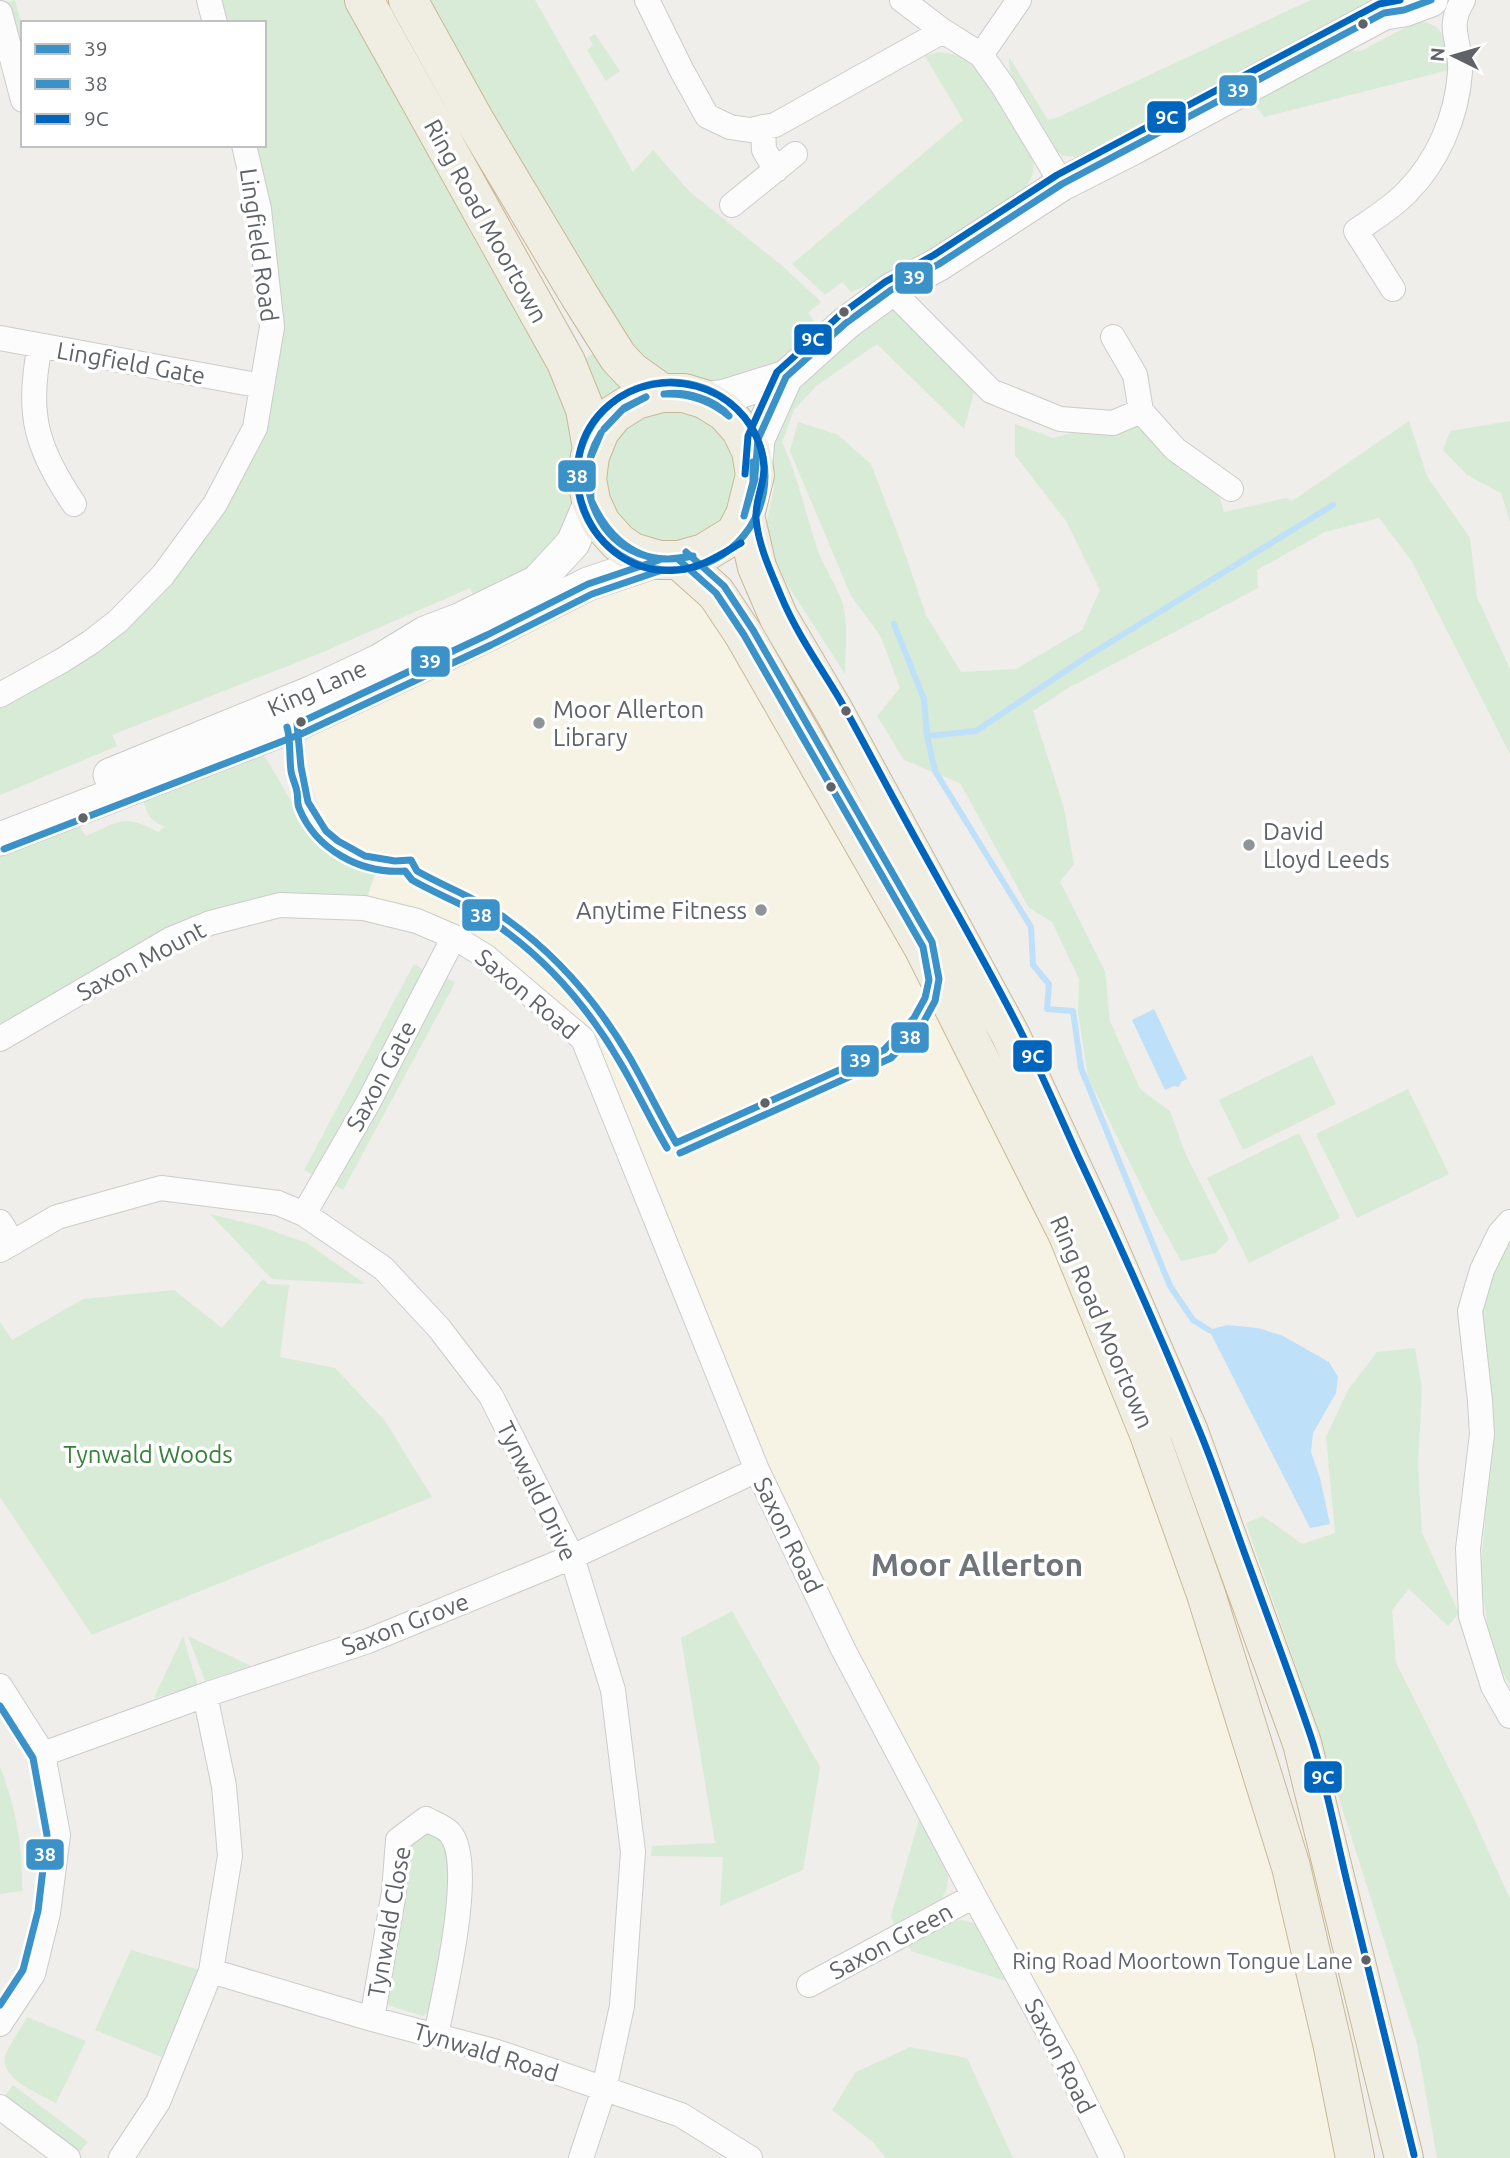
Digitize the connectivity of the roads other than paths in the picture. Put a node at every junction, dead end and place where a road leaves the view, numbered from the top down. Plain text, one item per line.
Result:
1 (209, 0) edge
2 (364, 0) edge
3 (408, 0) edge
4 (648, 0) edge
5 (902, 0) edge
6 (1019, 0) edge
7 (1463, 0) edge
8 (1403, 6) edge
9 (0, 13) edge
10 (214, 21) edge
11 (943, 31) junction
12 (1453, 31) junction
13 (981, 55) junction
14 (21, 92) edge
15 (763, 127) junction
16 (244, 147) edge
17 (795, 154) dead end
18 (776, 170) junction
19 (1062, 184) junction
20 (732, 205) dead end
21 (1392, 289) dead end
22 (891, 290) junction
23 (1113, 337) dead end
24 (0, 338) edge
25 (40, 346) junction
26 (786, 377) junction
27 (262, 386) junction
28 (662, 393) junction
29 (705, 400) junction
30 (1141, 411) junction
31 (592, 449) junction
32 (755, 475) junction
33 (1231, 489) dead end
34 (591, 501) junction
35 (74, 504) dead end
36 (745, 516) junction
37 (669, 560) junction
38 (0, 695) edge
39 (0, 822) edge
40 (0, 839) edge
41 (454, 937) junction
42 (0, 1039) edge
43 (304, 1214) junction
44 (1510, 1222) edge
45 (4, 1238) edge
46 (757, 1470) junction
47 (572, 1558) junction
48 (0, 1686) edge
49 (205, 1695) junction
50 (1510, 1716) edge
51 (43, 1754) junction
52 (974, 1896) junction
53 (211, 1971) junction
54 (809, 1985) dead end
55 (372, 2019) junction
56 (0, 2024) edge
57 (436, 2035) junction
58 (604, 2089) junction
59 (0, 2108) edge
60 (1400, 2148) edge
61 (68, 2158) edge
62 (121, 2158) edge
63 (581, 2158) edge
64 (750, 2158) edge
65 (1112, 2158) edge
66 (1355, 2158) edge

1 - 10 street
2 - 31 highway, Ring Road Moortown
3 - 28 highway, Ring Road Moortown
4 - 15 street
5 - 11 street
6 - 13 street
7 - 12 street
8 - 12 street
8 - 19 street
9 - 14 street
11 - 13 street
11 - 15 street
12 - 21 street
13 - 19 street
15 - 18 street
16 - 27 street, Lingfield Road
17 - 18 street
18 - 20 street
19 - 22 street
22 - 26 street
22 - 30 street
23 - 30 street
24 - 25 street, Lingfield Gate
25 - 27 street, Lingfield Gate
25 - 35 street
26 - 29 street
26 - 32 street
27 - 38 street, Lingfield Road
28 - 29 highway
28 - 31 highway
29 - 32 highway
30 - 33 street
31 - 34 highway
32 - 36 highway
34 - 37 highway
34 - 39 street, King Lane
36 - 37 highway
36 - 60 highway, Ring Road Moortown
37 - 40 street, King Lane
37 - 66 highway, Ring Road Moortown
41 - 42 street, Saxon Mount
41 - 43 street, Saxon Gate
41 - 46 street, Saxon Road
43 - 45 street, Tynwald Drive
43 - 47 street, Tynwald Drive
44 - 50 street
46 - 47 street, Saxon Grove
46 - 52 street, Saxon Road
47 - 49 street, Saxon Grove
47 - 58 street, Tynwald Drive
48 - 51 street
49 - 51 street, Saxon Grove
49 - 53 street
51 - 56 street
52 - 54 street, Saxon Green
52 - 65 street, Saxon Road
53 - 55 street, Tynwald Road
53 - 62 street
55 - 57 street, Tynwald Road
55 - 57 street, Tynwald Close
57 - 58 street, Tynwald Road
58 - 63 street, Tynwald Drive
58 - 64 street, Tynwald Road
59 - 61 street

